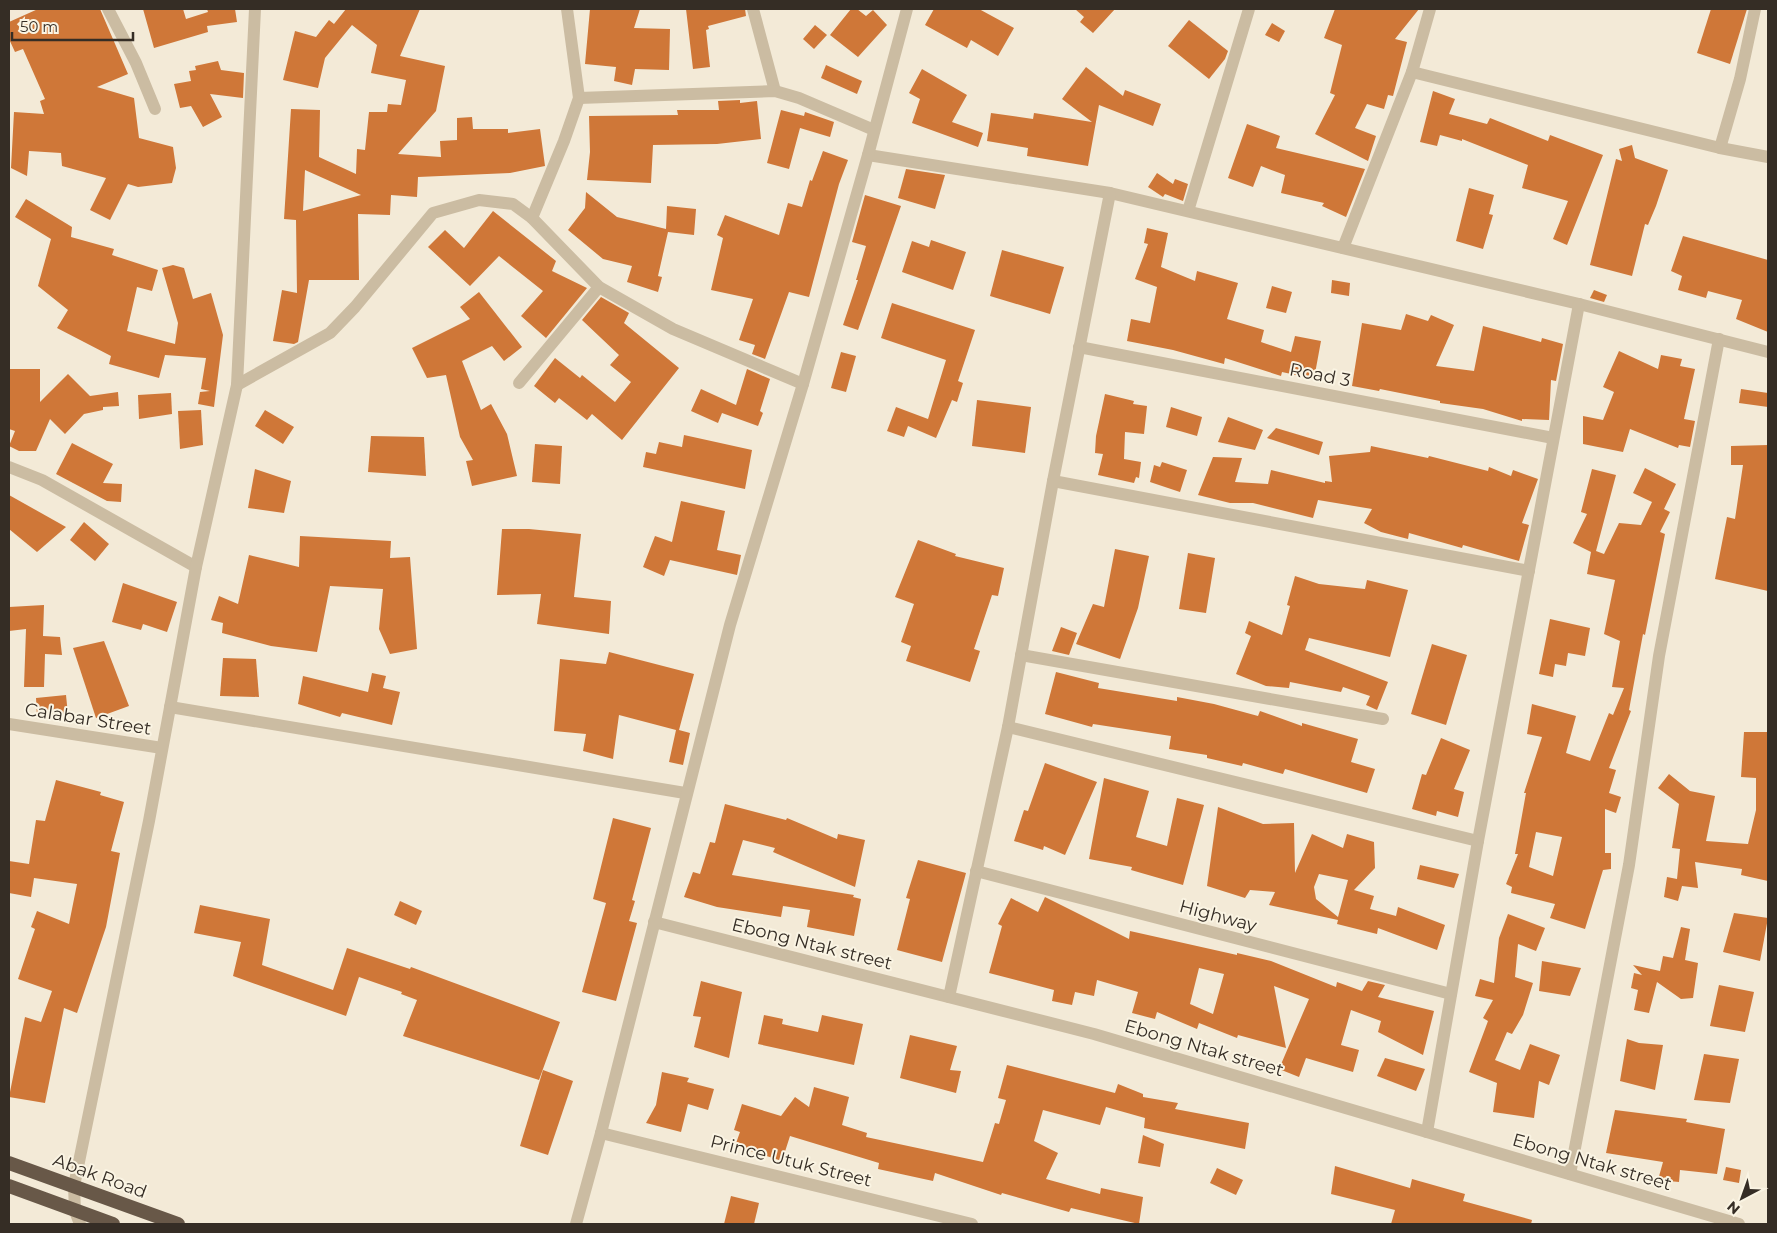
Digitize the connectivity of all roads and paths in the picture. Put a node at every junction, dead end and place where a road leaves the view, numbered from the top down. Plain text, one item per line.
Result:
1 (108, 9) edge
2 (255, 9) edge
3 (566, 9) edge
4 (753, 9) edge
5 (906, 9) edge
6 (1249, 9) edge
7 (1430, 9) edge
8 (1755, 9) edge
9 (1412, 72) junction
10 (775, 91) junction
11 (579, 98) junction
12 (155, 109) dead end
13 (874, 130) junction
14 (1720, 148) junction
15 (868, 155) junction
16 (1768, 157) edge
17 (1110, 193) junction
18 (1188, 211) junction
19 (532, 218) junction
20 (1343, 248) junction
21 (599, 287) junction
22 (1579, 304) junction
23 (1719, 339) junction
24 (1079, 347) junction
25 (1768, 352) edge
26 (518, 383) dead end
27 (803, 384) junction
28 (237, 385) junction
29 (1553, 438) junction
30 (9, 467) edge
31 (1053, 481) junction
32 (196, 567) junction
33 (1528, 571) junction
34 (1021, 655) junction
35 (170, 707) junction
36 (1383, 719) dead end
37 (9, 724) edge
38 (1008, 727) junction
39 (162, 748) junction
40 (686, 793) junction
41 (1478, 841) junction
42 (976, 871) junction
43 (654, 922) junction
44 (1451, 994) junction
45 (949, 997) junction
46 (1427, 1132) junction
47 (602, 1133) junction
48 (9, 1163) edge
49 (1570, 1174) junction
50 (9, 1186) edge
51 (74, 1186) junction
52 (75, 1211) junction
53 (80, 1224) edge
54 (113, 1224) edge
55 (178, 1224) edge
56 (576, 1224) edge
57 (972, 1224) edge
58 (1739, 1224) edge

1 - 12 street
2 - 28 street
3 - 11 street
4 - 10 street
5 - 13 street
6 - 18 street
7 - 9 street
8 - 14 street
9 - 14 street
9 - 20 street
10 - 11 street
10 - 13 street
11 - 19 street
13 - 15 street
14 - 16 street
15 - 17 street
15 - 27 street
17 - 18 street
17 - 24 street
18 - 20 street
19 - 21 street
19 - 28 street
20 - 22 street
21 - 26 street
21 - 27 street
22 - 23 street
22 - 29 street
23 - 25 street
23 - 49 street
24 - 29 street, Road 3
24 - 31 street
27 - 40 street
28 - 32 street
29 - 33 street
30 - 32 street
31 - 33 street
31 - 34 street
32 - 35 street
33 - 41 street
34 - 36 street
34 - 38 street
35 - 39 street
35 - 40 street
37 - 39 street, Calabar Street
38 - 41 street
38 - 42 street
39 - 51 street
40 - 43 street
41 - 44 street
42 - 44 street, Highway
42 - 45 street
43 - 45 street, Ebong Ntak street
43 - 47 street
44 - 46 street
45 - 46 street, Ebong Ntak street
46 - 49 street, Ebong Ntak street
47 - 56 street
47 - 57 street, Prince Utuk Street
48 - 51 highway, Abak Road
49 - 58 street, Ebong Ntak street
50 - 52 highway
51 - 52 street
51 - 55 highway, Abak Road
52 - 53 street
52 - 54 highway

